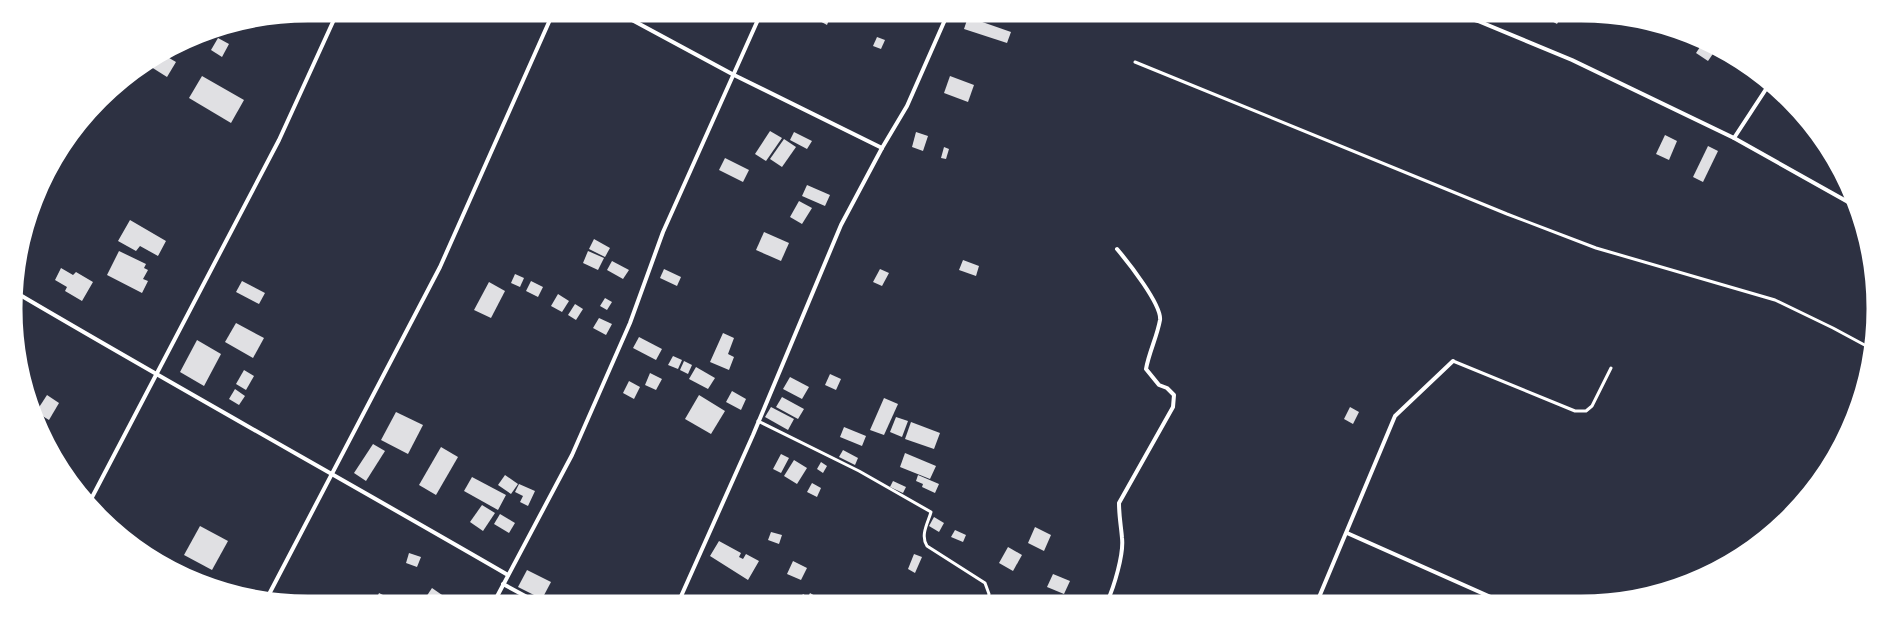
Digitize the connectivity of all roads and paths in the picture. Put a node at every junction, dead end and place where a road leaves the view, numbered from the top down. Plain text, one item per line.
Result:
1 (334, 20) edge
2 (550, 20) edge
3 (632, 20) edge
4 (757, 20) edge
5 (945, 20) edge
6 (1472, 20) edge
7 (1134, 62) dead end
8 (734, 75) junction
9 (1766, 88) edge
10 (1734, 138) junction
11 (882, 148) junction
12 (1849, 202) edge
13 (1117, 249) dead end
14 (21, 295) edge
15 (1867, 346) edge
16 (1453, 361) joint
17 (1611, 368) dead end
18 (156, 376) junction
19 (758, 421) junction
20 (332, 473) junction
21 (91, 498) edge
22 (1347, 533) junction
23 (508, 575) junction
24 (503, 584) junction
25 (269, 595) edge
26 (496, 597) edge
27 (527, 597) edge
28 (681, 597) edge
29 (989, 597) edge
30 (1109, 597) edge
31 (1319, 597) edge
32 (1491, 597) edge

1 - 18 street
2 - 20 street
3 - 8 street
4 - 8 street
5 - 11 street
6 - 10 street
7 - 15 lane
8 - 11 street
8 - 23 street
9 - 10 street
10 - 12 street
11 - 19 street
13 - 30 street
14 - 18 street
16 - 17 lane
16 - 22 street
18 - 20 street
18 - 21 street
19 - 28 street
19 - 29 lane
20 - 23 street
20 - 25 street
22 - 31 street
22 - 32 street
23 - 24 street
24 - 26 street
24 - 27 street

